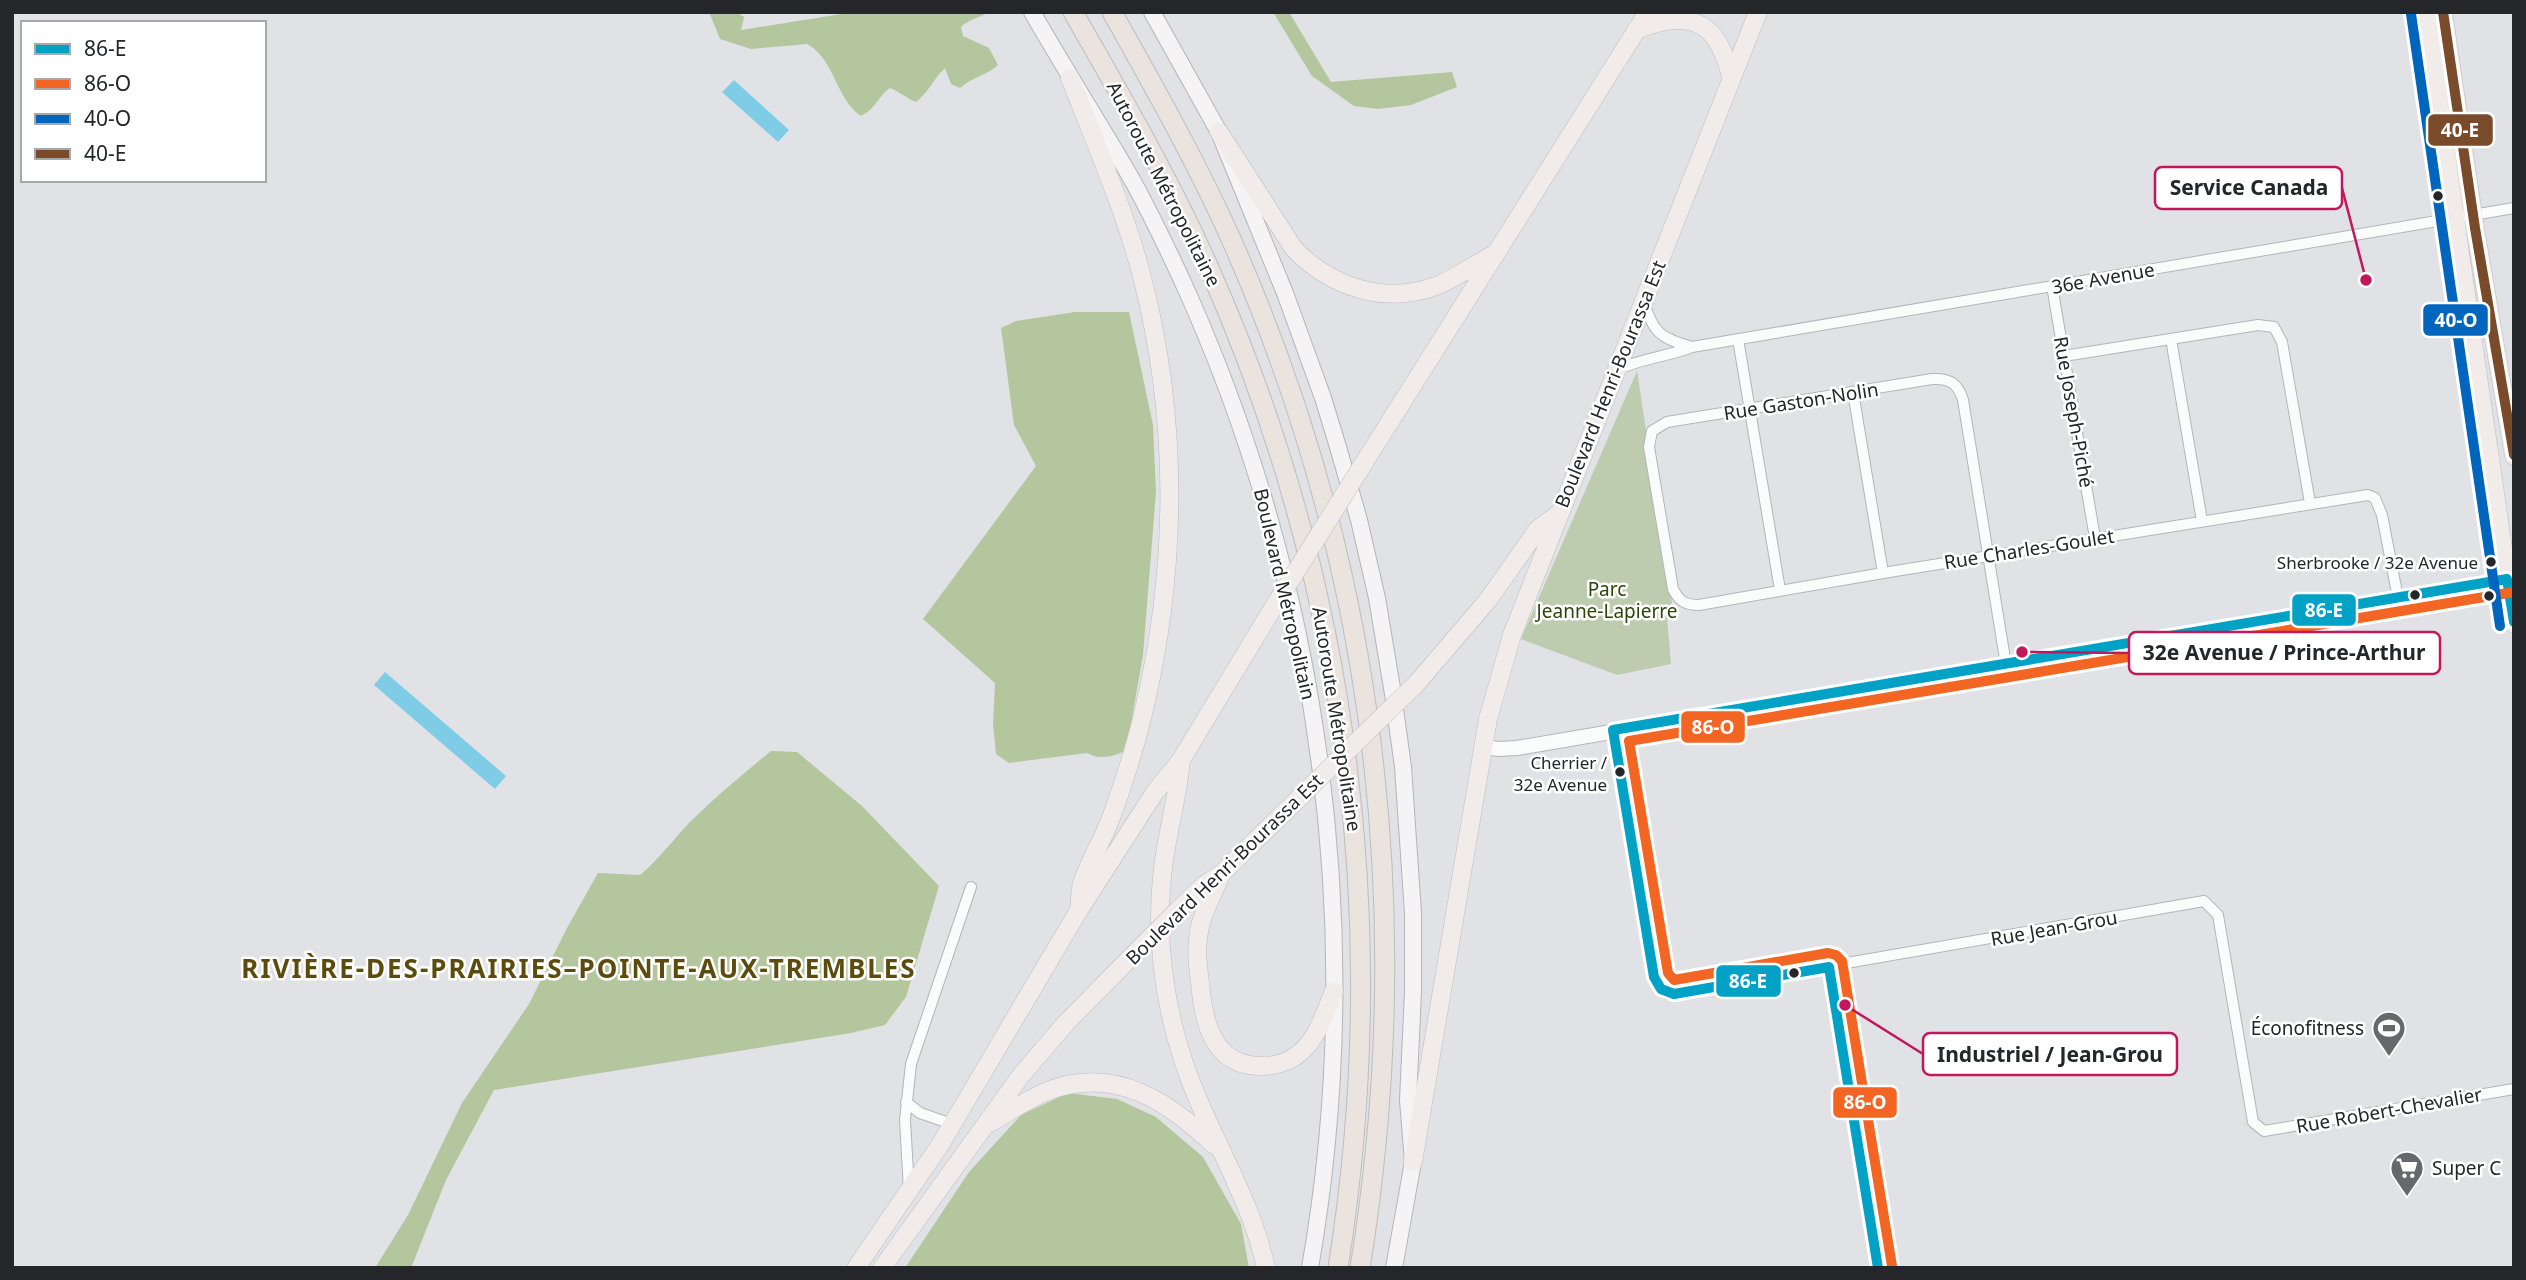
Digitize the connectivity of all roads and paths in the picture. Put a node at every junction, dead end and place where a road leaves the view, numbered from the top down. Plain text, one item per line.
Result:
1 (1032, 12) edge
2 (1073, 12) edge
3 (1111, 12) edge
4 (1152, 12) edge
5 (1648, 12) edge
6 (1758, 12) edge
7 (2425, 12) edge
8 (2444, 12) edge
9 (1636, 30) junction
10 (1070, 78) junction
11 (1732, 78) junction
12 (1219, 132) junction
13 (2514, 208) edge
14 (2473, 215) junction
15 (2453, 219) junction
16 (1496, 253) junction
17 (2052, 286) junction
18 (1644, 303) junction
19 (1738, 339) junction
20 (2171, 339) junction
21 (1692, 347) junction
22 (2064, 356) junction
23 (1617, 370) junction
24 (1853, 392) junction
25 (1750, 410) junction
26 (2514, 456) edge
27 (2310, 503) junction
28 (1560, 513) junction
29 (2202, 521) junction
30 (2095, 538) junction
31 (1987, 556) junction
32 (1883, 573) junction
33 (2510, 578) edge
34 (1780, 590) junction
35 (2398, 598) junction
36 (1683, 602) joint
37 (2514, 624) edge
38 (2006, 664) junction
39 (1613, 730) junction
40 (1483, 747) junction
41 (1181, 760) junction
42 (1221, 873) junction
43 (971, 887) dead end
44 (1079, 910) junction
45 (1829, 968) junction
46 (1334, 991) junction
47 (2514, 1089) edge
48 (906, 1102) junction
49 (952, 1124) junction
50 (984, 1127) junction
51 (2264, 1131) joint
52 (1220, 1151) junction
53 (960, 1158) junction
54 (1413, 1162) junction
55 (909, 1191) junction
56 (856, 1268) edge
57 (882, 1268) edge
58 (1266, 1268) edge
59 (1310, 1268) edge
60 (1338, 1268) edge
61 (1360, 1268) edge
62 (1394, 1268) edge
63 (1878, 1268) edge

1 - 10 main road, Boulevard Métropolitain
2 - 60 highway, Autoroute Métropolitaine
3 - 61 highway, Autoroute Métropolitaine
4 - 12 main road
5 - 9 main road
6 - 11 main road, Boulevard Henri-Bourassa Est
7 - 15 main road
8 - 14 main road
9 - 11 main road
9 - 16 main road
10 - 44 main road
10 - 46 main road, Boulevard Métropolitain
11 - 18 main road, Boulevard Henri-Bourassa Est
12 - 16 main road
12 - 54 main road
13 - 14 street, 36e Avenue
14 - 15 street, 36e Avenue
14 - 26 main road
15 - 17 street, 36e Avenue
15 - 33 main road
16 - 41 main road, bridge
17 - 19 street, 36e Avenue
17 - 22 street, Rue Joseph-Piché
18 - 21 street
18 - 23 main road, Boulevard Henri-Bourassa Est
19 - 21 street, 36e Avenue
19 - 25 street
20 - 22 street
20 - 27 street
20 - 29 street
21 - 23 street, 36e Avenue
22 - 30 street, Rue Joseph-Piché
23 - 28 main road, Boulevard Henri-Bourassa Est
24 - 25 street, Rue Gaston-Nolin
24 - 31 street, Rue Gaston-Nolin
24 - 32 street
25 - 34 street
25 - 36 street, Rue Gaston-Nolin
27 - 29 street, Rue Charles-Goulet
27 - 35 street, Rue Charles-Goulet
28 - 40 main road
28 - 42 main road, Boulevard Henri-Bourassa Est, bridge
29 - 30 street, Rue Charles-Goulet
30 - 31 street, Rue Charles-Goulet
31 - 32 street, Rue Charles-Goulet
31 - 38 street
32 - 34 street, Rue Charles-Goulet
33 - 35 street
33 - 37 main road
34 - 36 street, Rue Charles-Goulet
35 - 38 street
38 - 39 street
39 - 40 street
39 - 45 street, Rue Jean-Grou
40 - 54 main road
41 - 44 main road
41 - 52 main road
42 - 46 main road
42 - 50 main road, Boulevard Henri-Bourassa Est, bridge
43 - 48 street
44 - 49 main road
45 - 51 street, Rue Jean-Grou
45 - 63 street
46 - 59 main road, Boulevard Métropolitain
47 - 51 street, Rue Robert-Chevalier
48 - 49 street
48 - 55 street
49 - 53 main road
49 - 55 main road
50 - 52 main road
50 - 53 main road, Boulevard Henri-Bourassa Est
52 - 58 main road
53 - 57 main road, Boulevard Henri-Bourassa Est
54 - 62 main road
55 - 56 main road

